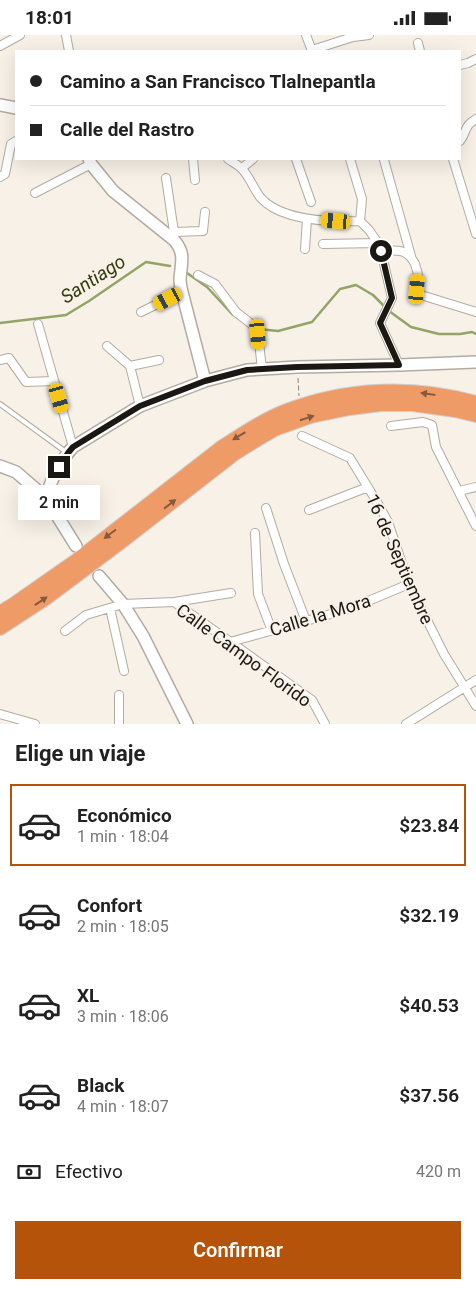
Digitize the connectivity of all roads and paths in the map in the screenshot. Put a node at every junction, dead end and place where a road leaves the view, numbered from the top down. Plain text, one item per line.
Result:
1 (20, 35) edge
2 (66, 35) edge
3 (306, 35) edge
4 (370, 35) edge
5 (352, 36) edge
6 (0, 46) edge
7 (69, 50) edge
8 (312, 50) edge
9 (315, 50) edge
10 (476, 59) edge
11 (461, 65) edge
12 (0, 105) edge
13 (15, 108) edge
14 (476, 119) edge
15 (461, 140) edge
16 (15, 142) edge
17 (193, 160) edge
18 (230, 160) edge
19 (252, 160) edge
20 (296, 160) edge
21 (353, 160) edge
22 (384, 160) edge
23 (453, 160) edge
24 (90, 161) edge
25 (242, 168) junction
26 (0, 177) edge
27 (166, 178) dead end
28 (195, 180) dead end
29 (36, 193) dead end
30 (311, 202) dead end
31 (205, 212) dead end
32 (308, 219) junction
33 (360, 221) junction
34 (476, 234) edge
35 (174, 236) junction
36 (323, 243) dead end
37 (378, 243) junction
38 (305, 249) dead end
39 (381, 251) junction
40 (410, 257) junction
41 (198, 275) dead end
42 (182, 292) junction
43 (476, 311) edge
44 (142, 312) dead end
45 (38, 324) dead end
46 (107, 346) dead end
47 (160, 360) dead end
48 (0, 361) edge
49 (476, 362) edge
50 (399, 365) junction
51 (130, 366) junction
52 (297, 367) junction
53 (262, 369) junction
54 (54, 381) junction
55 (205, 381) junction
56 (299, 398) dead end
57 (476, 403) edge
58 (0, 404) edge
59 (140, 406) junction
60 (476, 415) edge
61 (391, 427) dead end
62 (302, 436) dead end
63 (70, 450) junction
64 (0, 466) edge
65 (368, 487) junction
66 (476, 487) edge
67 (459, 491) junction
68 (46, 499) junction
69 (266, 508) dead end
70 (309, 509) dead end
71 (476, 526) edge
72 (255, 533) dead end
73 (76, 546) dead end
74 (99, 576) dead end
75 (409, 584) junction
76 (230, 593) dead end
77 (174, 602) junction
78 (123, 604) junction
79 (110, 608) junction
80 (0, 613) edge
81 (306, 621) junction
82 (0, 628) edge
83 (65, 631) dead end
84 (272, 631) junction
85 (230, 642) junction
86 (124, 671) dead end
87 (476, 680) edge
88 (464, 687) junction
89 (118, 695) dead end
90 (476, 706) edge
91 (0, 714) edge
92 (35, 724) edge
93 (119, 724) edge
94 (187, 724) edge
95 (325, 724) edge
96 (406, 724) edge

1 - 6 street
2 - 7 street
3 - 8 street
4 - 5 street
5 - 9 street
10 - 11 street
12 - 13 main road
14 - 15 street
16 - 26 street
17 - 28 street
18 - 25 street
19 - 25 street
20 - 30 street
21 - 33 street
22 - 40 street
23 - 34 street
24 - 29 street
24 - 35 main road
25 - 32 street
27 - 35 street
31 - 35 street
32 - 33 street
32 - 38 street
33 - 37 street
35 - 42 main road
36 - 37 street
37 - 39 street
39 - 40 street
39 - 50 street
40 - 43 street
41 - 53 street
42 - 44 street
42 - 55 main road
45 - 54 street
46 - 51 street
47 - 51 street
48 - 54 street
49 - 50 main road
50 - 52 main road
51 - 59 street
52 - 53 main road
52 - 56 path
53 - 55 main road
54 - 63 street
55 - 59 main road
57 -> 80 highway
58 - 63 lane
59 - 63 main road
82 -> 60 highway
61 - 67 street
62 - 65 street, 16 de Septiembre
63 - 68 main road
64 - 68 main road
65 - 70 street
65 - 75 street, 16 de Septiembre
66 - 67 street
67 - 71 street
68 - 73 main road
69 - 81 street
72 - 84 street
74 - 78 main road
75 - 81 street, Calle la Mora
75 - 88 street, 16 de Septiembre
76 - 77 street
77 - 78 street, Calle Campo Florido
77 - 85 street, Calle Campo Florido
78 - 79 street, Calle Campo Florido
78 - 94 main road
79 - 83 street, Calle Campo Florido
79 - 86 street
81 - 84 street, Calle la Mora
84 - 85 street, Calle la Mora
85 - 95 street, Calle Campo Florido
87 - 88 street
88 - 90 street, 16 de Septiembre
88 - 96 street
89 - 93 street
91 - 92 street

